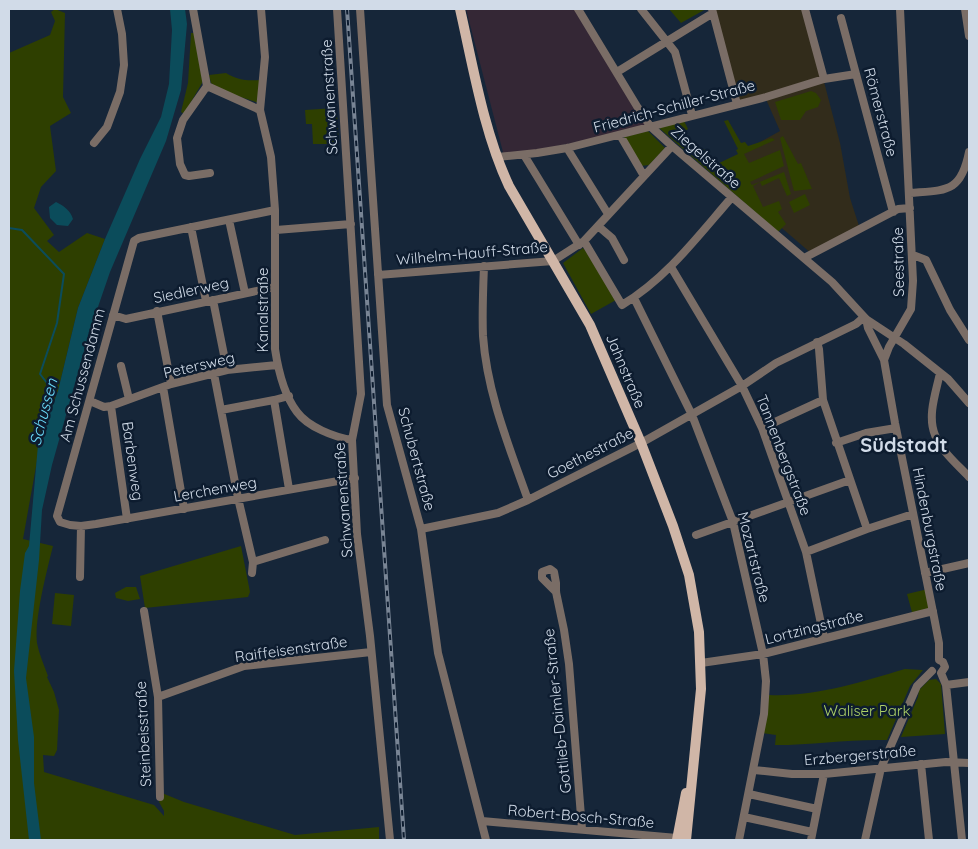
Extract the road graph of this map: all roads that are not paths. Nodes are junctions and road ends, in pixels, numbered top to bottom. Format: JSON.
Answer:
{"nodes":[{"id":1,"x":117,"y":9,"type":"edge"},
{"id":2,"x":193,"y":9,"type":"edge"},
{"id":3,"x":261,"y":9,"type":"edge"},
{"id":4,"x":337,"y":9,"type":"edge"},
{"id":5,"x":360,"y":9,"type":"edge"},
{"id":6,"x":460,"y":9,"type":"edge"},
{"id":7,"x":578,"y":9,"type":"edge"},
{"id":8,"x":641,"y":9,"type":"edge"},
{"id":9,"x":805,"y":9,"type":"edge"},
{"id":10,"x":900,"y":9,"type":"edge"},
{"id":11,"x":965,"y":9,"type":"edge"},
{"id":12,"x":713,"y":11,"type":"edge"},
{"id":13,"x":841,"y":18,"type":"dead end"},
{"id":14,"x":969,"y":36,"type":"edge"},
{"id":15,"x":667,"y":41,"type":"junction"},
{"id":16,"x":617,"y":72,"type":"junction"},
{"id":17,"x":856,"y":74,"type":"junction"},
{"id":18,"x":824,"y":80,"type":"junction"},
{"id":19,"x":207,"y":86,"type":"junction"},
{"id":20,"x":737,"y":104,"type":"junction"},
{"id":21,"x":260,"y":110,"type":"junction"},
{"id":22,"x":692,"y":115,"type":"junction"},
{"id":23,"x":650,"y":126,"type":"junction"},
{"id":24,"x":620,"y":135,"type":"junction"},
{"id":25,"x":94,"y":143,"type":"dead end"},
{"id":26,"x":672,"y":146,"type":"junction"},
{"id":27,"x":566,"y":148,"type":"junction"},
{"id":28,"x":969,"y":152,"type":"edge"},
{"id":29,"x":524,"y":155,"type":"junction"},
{"id":30,"x":496,"y":157,"type":"junction"},
{"id":31,"x":210,"y":172,"type":"dead end"},
{"id":32,"x":644,"y":176,"type":"junction"},
{"id":33,"x":910,"y":193,"type":"junction"},
{"id":34,"x":732,"y":197,"type":"junction"},
{"id":35,"x":910,"y":208,"type":"junction"},
{"id":36,"x":275,"y":210,"type":"junction"},
{"id":37,"x":893,"y":212,"type":"junction"},
{"id":38,"x":608,"y":214,"type":"junction"},
{"id":39,"x":228,"y":220,"type":"junction"},
{"id":40,"x":351,"y":224,"type":"junction"},
{"id":41,"x":598,"y":226,"type":"junction"},
{"id":42,"x":191,"y":227,"type":"junction"},
{"id":43,"x":276,"y":230,"type":"junction"},
{"id":44,"x":582,"y":243,"type":"junction"},
{"id":45,"x":913,"y":255,"type":"junction"},
{"id":46,"x":804,"y":258,"type":"junction"},
{"id":47,"x":624,"y":260,"type":"dead end"},
{"id":48,"x":553,"y":261,"type":"junction"},
{"id":49,"x":484,"y":266,"type":"junction"},
{"id":50,"x":671,"y":268,"type":"junction"},
{"id":51,"x":378,"y":274,"type":"junction"},
{"id":52,"x":275,"y":287,"type":"junction"},
{"id":53,"x":245,"y":293,"type":"junction"},
{"id":54,"x":634,"y":298,"type":"junction"},
{"id":55,"x":209,"y":300,"type":"junction"},
{"id":56,"x":157,"y":311,"type":"junction"},
{"id":57,"x":113,"y":315,"type":"junction"},
{"id":58,"x":865,"y":318,"type":"junction"},
{"id":59,"x":894,"y":337,"type":"junction"},
{"id":60,"x":969,"y":340,"type":"edge"},
{"id":61,"x":817,"y":342,"type":"junction"},
{"id":62,"x":884,"y":360,"type":"junction"},
{"id":63,"x":277,"y":365,"type":"junction"},
{"id":64,"x":121,"y":366,"type":"dead end"},
{"id":65,"x":227,"y":370,"type":"junction"},
{"id":66,"x":940,"y":373,"type":"junction"},
{"id":67,"x":214,"y":374,"type":"junction"},
{"id":68,"x":171,"y":384,"type":"junction"},
{"id":69,"x":742,"y":386,"type":"junction"},
{"id":70,"x":163,"y":387,"type":"junction"},
{"id":71,"x":289,"y":396,"type":"junction"},
{"id":72,"x":128,"y":399,"type":"junction"},
{"id":73,"x":274,"y":400,"type":"junction"},
{"id":74,"x":823,"y":400,"type":"junction"},
{"id":75,"x":90,"y":401,"type":"junction"},
{"id":76,"x":969,"y":403,"type":"edge"},
{"id":77,"x":111,"y":406,"type":"junction"},
{"id":78,"x":221,"y":410,"type":"junction"},
{"id":79,"x":692,"y":415,"type":"junction"},
{"id":80,"x":762,"y":428,"type":"junction"},
{"id":81,"x":896,"y":428,"type":"junction"},
{"id":82,"x":352,"y":440,"type":"junction"},
{"id":83,"x":836,"y":442,"type":"junction"},
{"id":84,"x":641,"y":443,"type":"junction"},
{"id":85,"x":969,"y":477,"type":"edge"},
{"id":86,"x":355,"y":478,"type":"junction"},
{"id":87,"x":850,"y":480,"type":"junction"},
{"id":88,"x":289,"y":489,"type":"junction"},
{"id":89,"x":238,"y":498,"type":"junction"},
{"id":90,"x":528,"y":500,"type":"junction"},
{"id":91,"x":788,"y":502,"type":"junction"},
{"id":92,"x":184,"y":508,"type":"junction"},
{"id":93,"x":913,"y":514,"type":"junction"},
{"id":94,"x":127,"y":519,"type":"junction"},
{"id":95,"x":60,"y":522,"type":"joint"},
{"id":96,"x":732,"y":522,"type":"junction"},
{"id":97,"x":81,"y":526,"type":"junction"},
{"id":98,"x":867,"y":529,"type":"junction"},
{"id":99,"x":421,"y":530,"type":"junction"},
{"id":100,"x":696,"y":535,"type":"dead end"},
{"id":101,"x":325,"y":540,"type":"dead end"},
{"id":102,"x":806,"y":552,"type":"junction"},
{"id":103,"x":253,"y":562,"type":"junction"},
{"id":104,"x":969,"y":563,"type":"edge"},
{"id":105,"x":252,"y":573,"type":"dead end"},
{"id":106,"x":925,"y":573,"type":"junction"},
{"id":107,"x":80,"y":577,"type":"dead end"},
{"id":108,"x":556,"y":592,"type":"dead end"},
{"id":109,"x":144,"y":611,"type":"dead end"},
{"id":110,"x":933,"y":611,"type":"junction"},
{"id":111,"x":824,"y":638,"type":"junction"},
{"id":112,"x":371,"y":652,"type":"junction"},
{"id":113,"x":763,"y":654,"type":"junction"},
{"id":114,"x":939,"y":660,"type":"junction"},
{"id":115,"x":701,"y":663,"type":"junction"},
{"id":116,"x":932,"y":672,"type":"junction"},
{"id":117,"x":941,"y":673,"type":"junction"},
{"id":118,"x":969,"y":682,"type":"edge"},
{"id":119,"x":946,"y":684,"type":"junction"},
{"id":120,"x":158,"y":697,"type":"junction"},
{"id":121,"x":969,"y":762,"type":"edge"},
{"id":122,"x":954,"y":763,"type":"junction"},
{"id":123,"x":921,"y":764,"type":"junction"},
{"id":124,"x":881,"y":768,"type":"junction"},
{"id":125,"x":754,"y":770,"type":"junction"},
{"id":126,"x":824,"y":774,"type":"junction"},
{"id":127,"x":749,"y":794,"type":"junction"},
{"id":128,"x":160,"y":797,"type":"dead end"},
{"id":129,"x":817,"y":809,"type":"junction"},
{"id":130,"x":744,"y":817,"type":"junction"},
{"id":131,"x":482,"y":820,"type":"junction"},
{"id":132,"x":582,"y":829,"type":"junction"},
{"id":133,"x":812,"y":832,"type":"junction"},
{"id":134,"x":682,"y":839,"type":"edge"},
{"id":135,"x":390,"y":840,"type":"edge"},
{"id":136,"x":486,"y":840,"type":"edge"},
{"id":137,"x":740,"y":840,"type":"edge"},
{"id":138,"x":810,"y":840,"type":"edge"},
{"id":139,"x":865,"y":840,"type":"edge"},
{"id":140,"x":929,"y":840,"type":"edge"},
{"id":141,"x":962,"y":840,"type":"edge"}],
"edges":[{"from":1,"to":25,"type":"street"},
{"from":2,"to":19,"type":"street"},
{"from":3,"to":21,"type":"street","name":"Kanalstraße"},
{"from":4,"to":40,"type":"street","name":"Schwanenstraße"},
{"from":5,"to":51,"type":"street","name":"Schubertstraße"},
{"from":6,"to":30,"type":"main road","name":"Jahnstraße"},
{"from":7,"to":16,"type":"street","name":"Ziegelstraße"},
{"from":8,"to":15,"type":"street"},
{"from":9,"to":18,"type":"street"},
{"from":10,"to":33,"type":"street","name":"Seestraße"},
{"from":11,"to":14,"type":"street"},
{"from":12,"to":15,"type":"street"},
{"from":12,"to":20,"type":"street"},
{"from":13,"to":17,"type":"street","name":"Römerstraße"},
{"from":15,"to":16,"type":"street"},
{"from":15,"to":22,"type":"street"},
{"from":16,"to":23,"type":"street","name":"Ziegelstraße"},
{"from":17,"to":18,"type":"street","name":"Friedrich-Schiller-Straße"},
{"from":17,"to":37,"type":"street","name":"Römerstraße"},
{"from":18,"to":20,"type":"street","name":"Friedrich-Schiller-Straße"},
{"from":19,"to":21,"type":"street"},
{"from":19,"to":31,"type":"street"},
{"from":20,"to":22,"type":"street","name":"Friedrich-Schiller-Straße"},
{"from":21,"to":36,"type":"street","name":"Kanalstraße"},
{"from":22,"to":23,"type":"street","name":"Friedrich-Schiller-Straße"},
{"from":23,"to":24,"type":"street","name":"Friedrich-Schiller-Straße"},
{"from":23,"to":26,"type":"street","name":"Ziegelstraße"},
{"from":24,"to":27,"type":"street","name":"Friedrich-Schiller-Straße"},
{"from":24,"to":32,"type":"street"},
{"from":26,"to":32,"type":"street","name":"Wilhelm-Hauff-Straße"},
{"from":26,"to":34,"type":"street","name":"Ziegelstraße"},
{"from":27,"to":29,"type":"street","name":"Friedrich-Schiller-Straße"},
{"from":27,"to":38,"type":"street"},
{"from":28,"to":33,"type":"street"},
{"from":29,"to":30,"type":"street","name":"Friedrich-Schiller-Straße"},
{"from":29,"to":44,"type":"street"},
{"from":30,"to":48,"type":"main road","name":"Jahnstraße"},
{"from":32,"to":38,"type":"street","name":"Wilhelm-Hauff-Straße"},
{"from":33,"to":35,"type":"street","name":"Seestraße"},
{"from":34,"to":46,"type":"street","name":"Ziegelstraße"},
{"from":34,"to":50,"type":"street"},
{"from":35,"to":37,"type":"street","name":"Seestraße"},
{"from":35,"to":45,"type":"street","name":"Seestraße"},
{"from":36,"to":39,"type":"street"},
{"from":36,"to":43,"type":"street","name":"Kanalstraße"},
{"from":37,"to":46,"type":"street","name":"Seestraße"},
{"from":38,"to":41,"type":"street","name":"Wilhelm-Hauff-Straße"},
{"from":39,"to":42,"type":"street"},
{"from":39,"to":53,"type":"street"},
{"from":40,"to":43,"type":"street"},
{"from":40,"to":82,"type":"street","name":"Schwanenstraße"},
{"from":41,"to":44,"type":"street","name":"Wilhelm-Hauff-Straße"},
{"from":41,"to":47,"type":"street"},
{"from":42,"to":55,"type":"street"},
{"from":42,"to":57,"type":"street","name":"Am Schussendamm"},
{"from":43,"to":52,"type":"street","name":"Kanalstraße"},
{"from":44,"to":48,"type":"street","name":"Wilhelm-Hauff-Straße"},
{"from":44,"to":54,"type":"street"},
{"from":45,"to":59,"type":"street","name":"Seestraße"},
{"from":45,"to":60,"type":"street"},
{"from":46,"to":58,"type":"street","name":"Ziegelstraße"},
{"from":48,"to":49,"type":"street","name":"Wilhelm-Hauff-Straße"},
{"from":48,"to":84,"type":"main road","name":"Jahnstraße"},
{"from":49,"to":51,"type":"street","name":"Wilhelm-Hauff-Straße"},
{"from":49,"to":90,"type":"street"},
{"from":50,"to":54,"type":"street"},
{"from":50,"to":69,"type":"street","name":"Tannenbergstraße"},
{"from":51,"to":99,"type":"street","name":"Schubertstraße"},
{"from":52,"to":53,"type":"street","name":"Siedlerweg"},
{"from":52,"to":63,"type":"street","name":"Kanalstraße"},
{"from":53,"to":55,"type":"street","name":"Siedlerweg"},
{"from":54,"to":79,"type":"street","name":"Mozartstraße"},
{"from":55,"to":56,"type":"street","name":"Siedlerweg"},
{"from":55,"to":65,"type":"street"},
{"from":56,"to":57,"type":"street","name":"Siedlerweg"},
{"from":56,"to":68,"type":"street"},
{"from":57,"to":75,"type":"street","name":"Am Schussendamm"},
{"from":58,"to":59,"type":"street"},
{"from":58,"to":61,"type":"street","name":"Goethestraße"},
{"from":58,"to":62,"type":"street"},
{"from":59,"to":62,"type":"street"},
{"from":59,"to":66,"type":"street"},
{"from":61,"to":69,"type":"street","name":"Goethestraße"},
{"from":61,"to":74,"type":"street"},
{"from":62,"to":81,"type":"street","name":"Hindenburgstraße"},
{"from":63,"to":65,"type":"street","name":"Petersweg"},
{"from":63,"to":71,"type":"street","name":"Kanalstraße"},
{"from":64,"to":72,"type":"street"},
{"from":65,"to":67,"type":"street","name":"Petersweg"},
{"from":66,"to":76,"type":"street"},
{"from":66,"to":85,"type":"street"},
{"from":67,"to":68,"type":"street","name":"Petersweg"},
{"from":67,"to":78,"type":"street"},
{"from":68,"to":70,"type":"street","name":"Petersweg"},
{"from":69,"to":79,"type":"street","name":"Goethestraße"},
{"from":69,"to":80,"type":"street","name":"Tannenbergstraße"},
{"from":70,"to":72,"type":"street","name":"Petersweg"},
{"from":70,"to":92,"type":"street"},
{"from":71,"to":73,"type":"street"},
{"from":71,"to":82,"type":"street","name":"Kanalstraße"},
{"from":72,"to":77,"type":"street","name":"Petersweg"},
{"from":73,"to":78,"type":"street"},
{"from":73,"to":88,"type":"street"},
{"from":74,"to":80,"type":"street"},
{"from":74,"to":83,"type":"street"},
{"from":75,"to":77,"type":"street"},
{"from":75,"to":95,"type":"street","name":"Am Schussendamm"},
{"from":77,"to":94,"type":"street","name":"Barbenweg"},
{"from":78,"to":89,"type":"street"},
{"from":79,"to":84,"type":"street","name":"Goethestraße"},
{"from":79,"to":96,"type":"street","name":"Mozartstraße"},
{"from":80,"to":91,"type":"street","name":"Tannenbergstraße"},
{"from":81,"to":83,"type":"street"},
{"from":81,"to":93,"type":"street","name":"Hindenburgstraße"},
{"from":82,"to":86,"type":"street","name":"Schwanenstraße"},
{"from":83,"to":87,"type":"street"},
{"from":84,"to":90,"type":"street","name":"Goethestraße"},
{"from":84,"to":115,"type":"main road","name":"Jahnstraße"},
{"from":86,"to":88,"type":"street","name":"Lerchenweg"},
{"from":86,"to":112,"type":"street","name":"Schwanenstraße"},
{"from":87,"to":91,"type":"street"},
{"from":87,"to":98,"type":"street"},
{"from":88,"to":89,"type":"street","name":"Lerchenweg"},
{"from":89,"to":92,"type":"street","name":"Lerchenweg"},
{"from":89,"to":103,"type":"street"},
{"from":90,"to":99,"type":"street","name":"Goethestraße"},
{"from":91,"to":96,"type":"street"},
{"from":91,"to":102,"type":"street","name":"Tannenbergstraße"},
{"from":92,"to":94,"type":"street","name":"Lerchenweg"},
{"from":93,"to":98,"type":"street"},
{"from":93,"to":106,"type":"street","name":"Hindenburgstraße"},
{"from":94,"to":97,"type":"street","name":"Lerchenweg"},
{"from":95,"to":97,"type":"street","name":"Lerchenweg"},
{"from":96,"to":100,"type":"street"},
{"from":96,"to":113,"type":"street","name":"Mozartstraße"},
{"from":97,"to":107,"type":"street"},
{"from":98,"to":102,"type":"street"},
{"from":99,"to":131,"type":"street","name":"Schubertstraße"},
{"from":101,"to":103,"type":"street"},
{"from":102,"to":111,"type":"street","name":"Tannenbergstraße"},
{"from":103,"to":105,"type":"street"},
{"from":104,"to":106,"type":"street"},
{"from":106,"to":110,"type":"street","name":"Hindenburgstraße"},
{"from":108,"to":132,"type":"street","name":"Gottlieb-Daimler-Straße"},
{"from":109,"to":120,"type":"street","name":"Steinbeisstraße"},
{"from":110,"to":111,"type":"street","name":"Lortzingstraße"},
{"from":110,"to":114,"type":"street","name":"Hindenburgstraße"},
{"from":111,"to":113,"type":"street","name":"Lortzingstraße"},
{"from":112,"to":120,"type":"street","name":"Raiffeisenstraße"},
{"from":112,"to":135,"type":"street","name":"Schwanenstraße"},
{"from":113,"to":115,"type":"street","name":"Lortzingstraße"},
{"from":113,"to":125,"type":"street","name":"Mozartstraße"},
{"from":114,"to":116,"type":"street"},
{"from":114,"to":117,"type":"street","name":"Hindenburgstraße"},
{"from":115,"to":134,"type":"main road","name":"Jahnstraße"},
{"from":116,"to":117,"type":"street"},
{"from":116,"to":124,"type":"street"},
{"from":117,"to":119,"type":"street","name":"Hindenburgstraße"},
{"from":118,"to":119,"type":"street"},
{"from":119,"to":122,"type":"street","name":"Hindenburgstraße"},
{"from":120,"to":128,"type":"street","name":"Steinbeisstraße"},
{"from":121,"to":122,"type":"street","name":"Erzbergerstraße"},
{"from":122,"to":123,"type":"street","name":"Erzbergerstraße"},
{"from":122,"to":141,"type":"street","name":"Hindenburgstraße"},
{"from":123,"to":124,"type":"street","name":"Erzbergerstraße"},
{"from":123,"to":140,"type":"street"},
{"from":124,"to":126,"type":"street","name":"Erzbergerstraße"},
{"from":124,"to":139,"type":"street"},
{"from":125,"to":126,"type":"street","name":"Erzbergerstraße"},
{"from":125,"to":127,"type":"street","name":"Mozartstraße"},
{"from":126,"to":129,"type":"street"},
{"from":127,"to":129,"type":"street"},
{"from":127,"to":130,"type":"street","name":"Mozartstraße"},
{"from":129,"to":133,"type":"street"},
{"from":130,"to":133,"type":"street"},
{"from":130,"to":137,"type":"street","name":"Mozartstraße"},
{"from":131,"to":132,"type":"street","name":"Robert-Bosch-Straße"},
{"from":131,"to":136,"type":"street","name":"Schubertstraße"},
{"from":132,"to":134,"type":"street","name":"Robert-Bosch-Straße"},
{"from":133,"to":138,"type":"street"}]}
